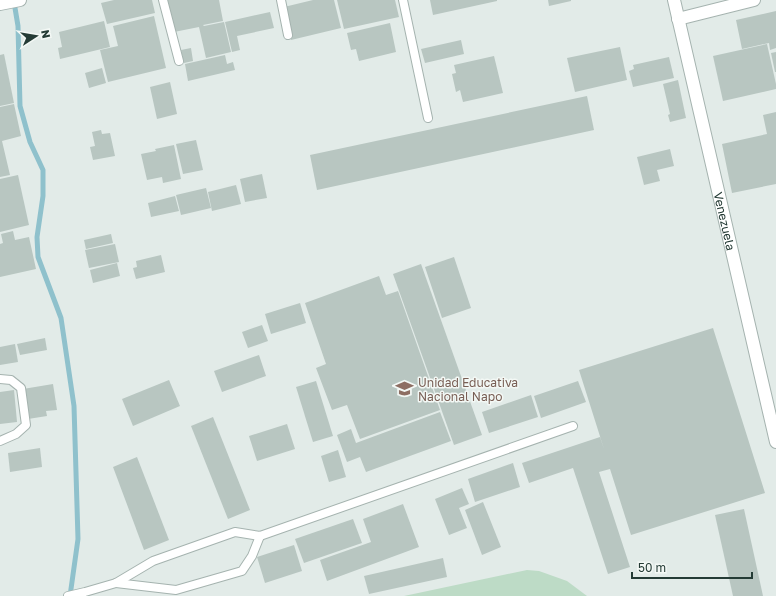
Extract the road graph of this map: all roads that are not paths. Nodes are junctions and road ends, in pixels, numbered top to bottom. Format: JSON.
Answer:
{"nodes":[{"id":1,"x":20,"y":0,"type":"edge"},
{"id":2,"x":163,"y":0,"type":"edge"},
{"id":3,"x":281,"y":0,"type":"edge"},
{"id":4,"x":403,"y":0,"type":"edge"},
{"id":5,"x":674,"y":0,"type":"edge"},
{"id":6,"x":754,"y":0,"type":"edge"},
{"id":7,"x":0,"y":4,"type":"edge"},
{"id":8,"x":678,"y":18,"type":"junction"},
{"id":9,"x":288,"y":35,"type":"dead end"},
{"id":10,"x":179,"y":61,"type":"dead end"},
{"id":11,"x":428,"y":118,"type":"dead end"},
{"id":12,"x":0,"y":379,"type":"edge"},
{"id":13,"x":572,"y":426,"type":"dead end"},
{"id":14,"x":0,"y":441,"type":"edge"},
{"id":15,"x":776,"y":442,"type":"edge"},
{"id":16,"x":260,"y":536,"type":"junction"},
{"id":17,"x":116,"y":583,"type":"junction"},
{"id":18,"x":68,"y":596,"type":"edge"}],
"edges":[{"from":1,"to":7,"type":"street"},
{"from":2,"to":10,"type":"lane"},
{"from":3,"to":9,"type":"lane"},
{"from":4,"to":11,"type":"lane"},
{"from":5,"to":8,"type":"street","name":"Venezuela"},
{"from":6,"to":8,"type":"street"},
{"from":8,"to":15,"type":"street","name":"Venezuela"},
{"from":12,"to":14,"type":"lane"},
{"from":13,"to":16,"type":"lane"},
{"from":16,"to":17,"type":"lane"},
{"from":16,"to":17,"type":"lane"},
{"from":17,"to":18,"type":"lane"}]}
